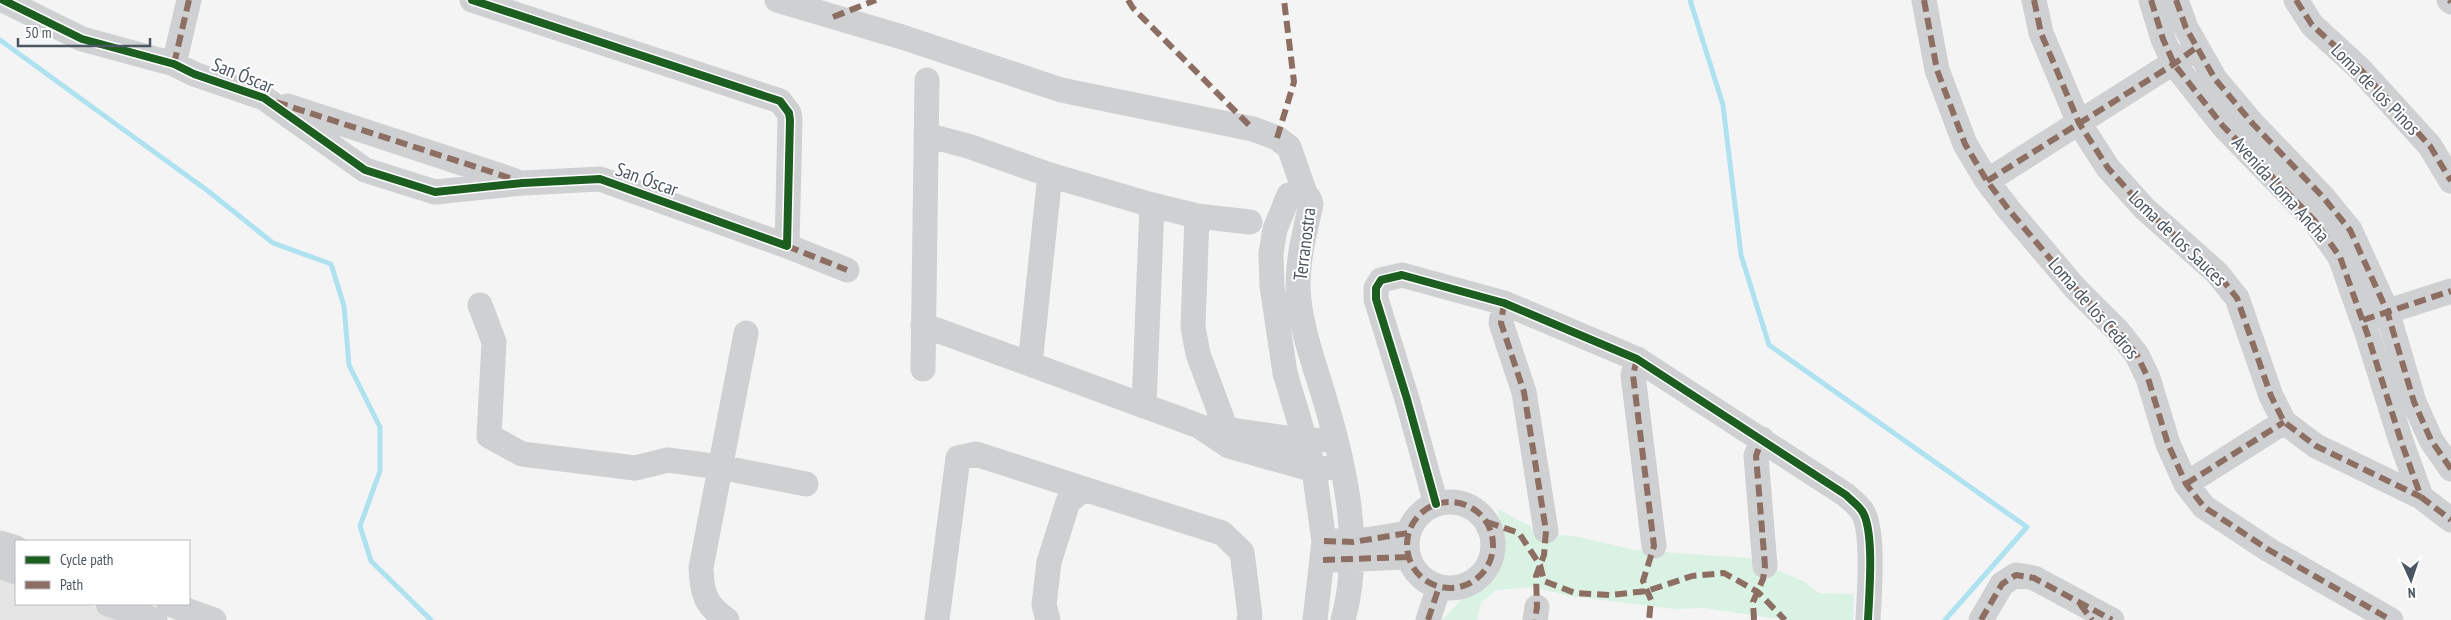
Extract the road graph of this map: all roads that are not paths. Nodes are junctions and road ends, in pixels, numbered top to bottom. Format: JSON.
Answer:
{"nodes":[{"id":1,"x":3,"y":0,"type":"edge"},
{"id":2,"x":189,"y":0,"type":"edge"},
{"id":3,"x":472,"y":0,"type":"edge"},
{"id":4,"x":777,"y":0,"type":"edge"},
{"id":5,"x":1924,"y":0,"type":"edge"},
{"id":6,"x":2034,"y":0,"type":"edge"},
{"id":7,"x":2152,"y":0,"type":"edge"},
{"id":8,"x":2176,"y":0,"type":"edge"},
{"id":9,"x":2296,"y":0,"type":"edge"},
{"id":10,"x":2197,"y":47,"type":"junction"},
{"id":11,"x":174,"y":64,"type":"junction"},
{"id":12,"x":2174,"y":64,"type":"junction"},
{"id":13,"x":927,"y":80,"type":"dead end"},
{"id":14,"x":264,"y":98,"type":"junction"},
{"id":15,"x":2079,"y":123,"type":"junction"},
{"id":16,"x":926,"y":135,"type":"junction"},
{"id":17,"x":1050,"y":174,"type":"junction"},
{"id":18,"x":1987,"y":181,"type":"junction"},
{"id":19,"x":2451,"y":181,"type":"edge"},
{"id":20,"x":523,"y":183,"type":"junction"},
{"id":21,"x":1305,"y":193,"type":"junction"},
{"id":22,"x":1152,"y":204,"type":"junction"},
{"id":23,"x":1197,"y":216,"type":"junction"},
{"id":24,"x":1250,"y":222,"type":"dead end"},
{"id":25,"x":788,"y":246,"type":"junction"},
{"id":26,"x":847,"y":270,"type":"dead end"},
{"id":27,"x":2451,"y":291,"type":"edge"},
{"id":28,"x":1504,"y":303,"type":"junction"},
{"id":29,"x":480,"y":305,"type":"dead end"},
{"id":30,"x":2386,"y":311,"type":"junction"},
{"id":31,"x":2363,"y":320,"type":"junction"},
{"id":32,"x":924,"y":325,"type":"junction"},
{"id":33,"x":746,"y":334,"type":"dead end"},
{"id":34,"x":1636,"y":359,"type":"junction"},
{"id":35,"x":1030,"y":364,"type":"junction"},
{"id":36,"x":923,"y":369,"type":"dead end"},
{"id":37,"x":1144,"y":406,"type":"junction"},
{"id":38,"x":2284,"y":422,"type":"junction"},
{"id":39,"x":1228,"y":437,"type":"junction"},
{"id":40,"x":1337,"y":439,"type":"junction"},
{"id":41,"x":1762,"y":439,"type":"junction"},
{"id":42,"x":1307,"y":441,"type":"junction"},
{"id":43,"x":720,"y":467,"type":"junction"},
{"id":44,"x":1342,"y":467,"type":"junction"},
{"id":45,"x":2451,"y":469,"type":"edge"},
{"id":46,"x":1314,"y":470,"type":"junction"},
{"id":47,"x":806,"y":484,"type":"dead end"},
{"id":48,"x":2186,"y":484,"type":"junction"},
{"id":49,"x":1084,"y":489,"type":"junction"},
{"id":50,"x":2421,"y":497,"type":"junction"},
{"id":51,"x":1436,"y":504,"type":"junction"},
{"id":52,"x":2451,"y":520,"type":"edge"},
{"id":53,"x":1546,"y":531,"type":"dead end"},
{"id":54,"x":1408,"y":533,"type":"junction"},
{"id":55,"x":0,"y":542,"type":"edge"},
{"id":56,"x":1654,"y":546,"type":"dead end"},
{"id":57,"x":15,"y":548,"type":"edge"},
{"id":58,"x":1323,"y":550,"type":"junction"},
{"id":59,"x":1353,"y":551,"type":"junction"},
{"id":60,"x":1408,"y":557,"type":"junction"},
{"id":61,"x":0,"y":566,"type":"edge"},
{"id":62,"x":1765,"y":566,"type":"dead end"},
{"id":63,"x":15,"y":572,"type":"edge"},
{"id":64,"x":1439,"y":587,"type":"junction"},
{"id":65,"x":111,"y":605,"type":"edge"},
{"id":66,"x":172,"y":605,"type":"edge"},
{"id":67,"x":700,"y":609,"type":"edge"},
{"id":68,"x":2085,"y":611,"type":"edge"},
{"id":69,"x":138,"y":620,"type":"edge"},
{"id":70,"x":154,"y":620,"type":"edge"},
{"id":71,"x":214,"y":620,"type":"edge"},
{"id":72,"x":727,"y":620,"type":"edge"},
{"id":73,"x":937,"y":620,"type":"edge"},
{"id":74,"x":1048,"y":620,"type":"edge"},
{"id":75,"x":1249,"y":620,"type":"edge"},
{"id":76,"x":1315,"y":620,"type":"edge"},
{"id":77,"x":1344,"y":620,"type":"edge"},
{"id":78,"x":1428,"y":620,"type":"edge"},
{"id":79,"x":1868,"y":620,"type":"edge"},
{"id":80,"x":1981,"y":620,"type":"edge"},
{"id":81,"x":2112,"y":620,"type":"edge"},
{"id":82,"x":2391,"y":620,"type":"edge"}],
"edges":[{"from":1,"to":11,"type":"street","name":"San Óscar"},
{"from":2,"to":11,"type":"street"},
{"from":3,"to":25,"type":"street"},
{"from":4,"to":21,"type":"street"},
{"from":5,"to":18,"type":"street","name":"Loma de los Cedros"},
{"from":6,"to":15,"type":"street","name":"Loma de los Sauces"},
{"from":7,"to":12,"type":"street","name":"Avenida Loma Ancha"},
{"from":8,"to":10,"type":"street","name":"Avenida Loma Ancha"},
{"from":9,"to":19,"type":"street","name":"Loma de los Pinos"},
{"from":10,"to":12,"type":"street"},
{"from":10,"to":30,"type":"street","name":"Avenida Loma Ancha"},
{"from":11,"to":14,"type":"street","name":"San Óscar"},
{"from":12,"to":15,"type":"street"},
{"from":12,"to":31,"type":"street","name":"Avenida Loma Ancha"},
{"from":13,"to":16,"type":"street"},
{"from":14,"to":20,"type":"street","name":"San Óscar"},
{"from":14,"to":20,"type":"street","name":"San Óscar"},
{"from":15,"to":18,"type":"street"},
{"from":15,"to":38,"type":"street","name":"Loma de los Sauces"},
{"from":16,"to":17,"type":"street"},
{"from":16,"to":32,"type":"street"},
{"from":17,"to":22,"type":"street"},
{"from":17,"to":35,"type":"street"},
{"from":18,"to":48,"type":"street","name":"Loma de los Cedros"},
{"from":20,"to":25,"type":"street","name":"San Óscar"},
{"from":21,"to":40,"type":"street","name":"Terranostra"},
{"from":21,"to":42,"type":"street","name":"Terranostra"},
{"from":22,"to":23,"type":"street"},
{"from":22,"to":37,"type":"street"},
{"from":23,"to":24,"type":"street"},
{"from":23,"to":39,"type":"street"},
{"from":25,"to":26,"type":"street","name":"San Óscar"},
{"from":27,"to":30,"type":"street"},
{"from":28,"to":34,"type":"street"},
{"from":28,"to":51,"type":"street"},
{"from":28,"to":53,"type":"street"},
{"from":29,"to":43,"type":"street"},
{"from":30,"to":31,"type":"street"},
{"from":30,"to":45,"type":"street","name":"Avenida Loma Ancha"},
{"from":31,"to":50,"type":"street","name":"Avenida Loma Ancha"},
{"from":32,"to":35,"type":"street"},
{"from":32,"to":36,"type":"street"},
{"from":33,"to":43,"type":"street"},
{"from":34,"to":41,"type":"street"},
{"from":34,"to":56,"type":"street"},
{"from":35,"to":37,"type":"street"},
{"from":37,"to":39,"type":"street"},
{"from":38,"to":48,"type":"street"},
{"from":38,"to":50,"type":"street","name":"Loma de los Sauces"},
{"from":39,"to":42,"type":"street"},
{"from":39,"to":46,"type":"street"},
{"from":40,"to":42,"type":"street"},
{"from":40,"to":44,"type":"street","name":"Terranostra"},
{"from":41,"to":62,"type":"street"},
{"from":41,"to":79,"type":"street"},
{"from":42,"to":46,"type":"street","name":"Terranostra"},
{"from":43,"to":47,"type":"street"},
{"from":43,"to":67,"type":"street"},
{"from":44,"to":46,"type":"street"},
{"from":44,"to":59,"type":"street","name":"Terranostra"},
{"from":46,"to":58,"type":"street","name":"Terranostra"},
{"from":48,"to":82,"type":"street","name":"Loma de los Cedros"},
{"from":49,"to":73,"type":"street"},
{"from":49,"to":74,"type":"street"},
{"from":49,"to":75,"type":"street"},
{"from":50,"to":52,"type":"street"},
{"from":51,"to":54,"type":"street"},
{"from":51,"to":64,"type":"street"},
{"from":54,"to":59,"type":"street"},
{"from":54,"to":60,"type":"street"},
{"from":55,"to":57,"type":"street"},
{"from":58,"to":59,"type":"street"},
{"from":58,"to":76,"type":"street","name":"Terranostra"},
{"from":59,"to":60,"type":"street"},
{"from":59,"to":77,"type":"street","name":"Terranostra"},
{"from":60,"to":64,"type":"street"},
{"from":61,"to":63,"type":"street"},
{"from":64,"to":78,"type":"street"},
{"from":65,"to":69,"type":"street"},
{"from":65,"to":70,"type":"street"},
{"from":66,"to":71,"type":"street"},
{"from":67,"to":72,"type":"street"},
{"from":68,"to":80,"type":"street"},
{"from":68,"to":81,"type":"street"}]}
